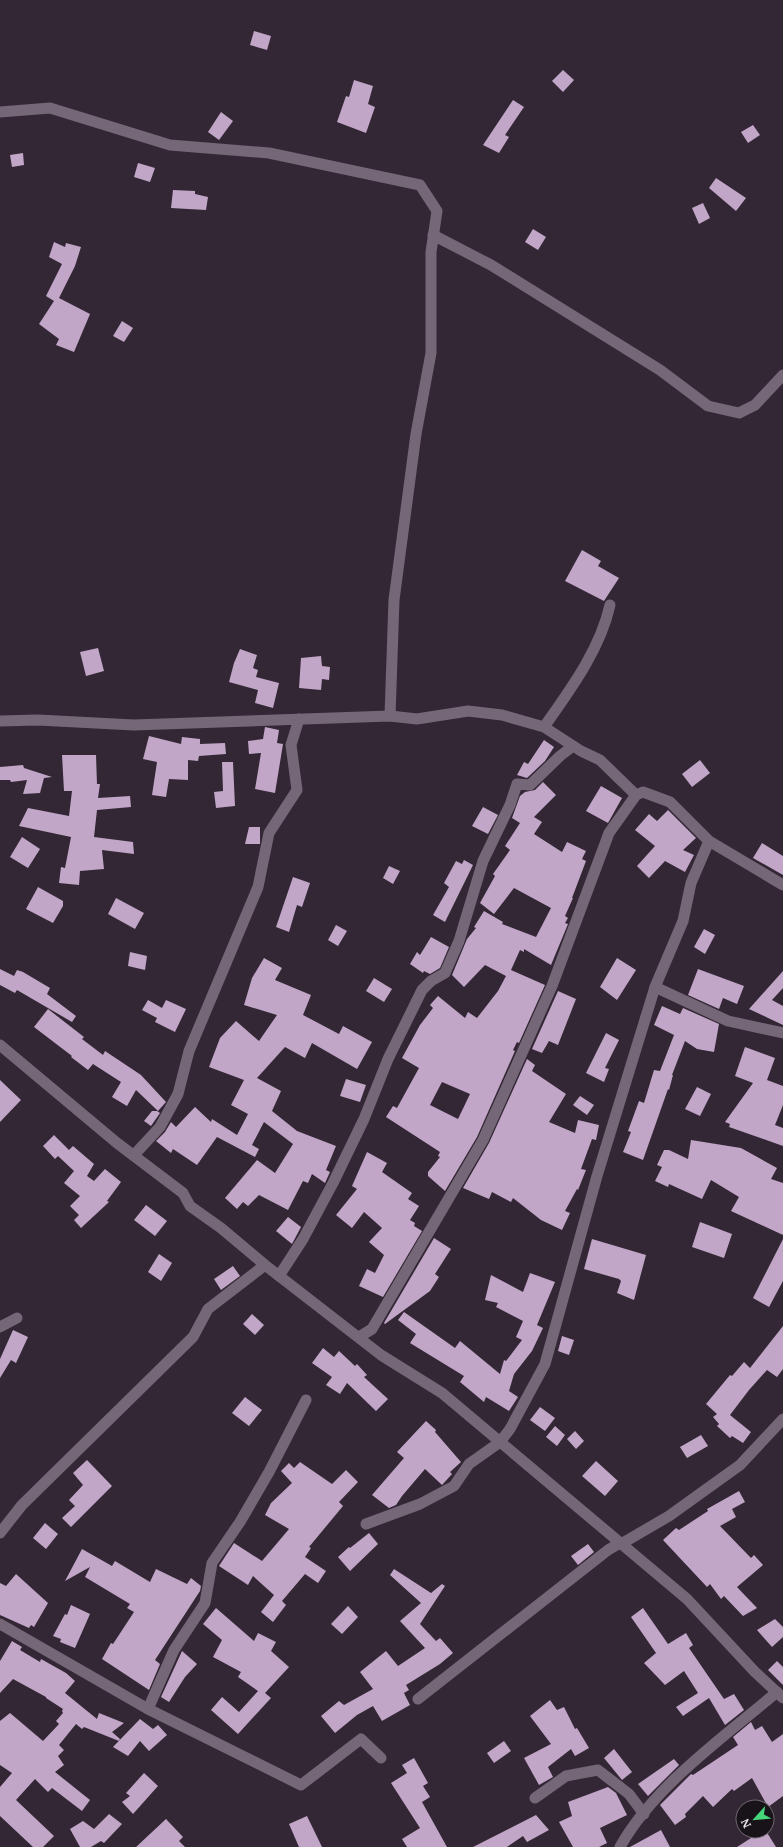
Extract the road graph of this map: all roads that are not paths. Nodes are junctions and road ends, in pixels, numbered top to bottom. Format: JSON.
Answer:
{"nodes":[{"id":1,"x":0,"y":112,"type":"edge"},
{"id":2,"x":433,"y":235,"type":"junction"},
{"id":3,"x":783,"y":375,"type":"edge"},
{"id":4,"x":610,"y":605,"type":"dead end"},
{"id":5,"x":390,"y":716,"type":"junction"},
{"id":6,"x":299,"y":720,"type":"junction"},
{"id":7,"x":0,"y":721,"type":"edge"},
{"id":8,"x":544,"y":727,"type":"junction"},
{"id":9,"x":573,"y":746,"type":"junction"},
{"id":10,"x":636,"y":795,"type":"junction"},
{"id":11,"x":709,"y":841,"type":"junction"},
{"id":12,"x":783,"y":885,"type":"edge"},
{"id":13,"x":655,"y":988,"type":"junction"},
{"id":14,"x":783,"y":1033,"type":"edge"},
{"id":15,"x":0,"y":1045,"type":"edge"},
{"id":16,"x":134,"y":1155,"type":"junction"},
{"id":17,"x":265,"y":1265,"type":"junction"},
{"id":18,"x":279,"y":1276,"type":"junction"},
{"id":19,"x":17,"y":1318,"type":"dead end"},
{"id":20,"x":0,"y":1327,"type":"edge"},
{"id":21,"x":359,"y":1337,"type":"junction"},
{"id":22,"x":306,"y":1400,"type":"dead end"},
{"id":23,"x":783,"y":1419,"type":"edge"},
{"id":24,"x":500,"y":1442,"type":"junction"},
{"id":25,"x":366,"y":1524,"type":"dead end"},
{"id":26,"x":0,"y":1533,"type":"edge"},
{"id":27,"x":621,"y":1543,"type":"junction"},
{"id":28,"x":0,"y":1624,"type":"edge"},
{"id":29,"x":780,"y":1695,"type":"edge"},
{"id":30,"x":418,"y":1700,"type":"dead end"},
{"id":31,"x":148,"y":1709,"type":"junction"},
{"id":32,"x":381,"y":1758,"type":"dead end"},
{"id":33,"x":535,"y":1798,"type":"dead end"},
{"id":34,"x":644,"y":1814,"type":"junction"},
{"id":35,"x":620,"y":1847,"type":"edge"}],
"edges":[{"from":1,"to":2,"type":"street"},
{"from":2,"to":3,"type":"street"},
{"from":2,"to":5,"type":"street"},
{"from":4,"to":8,"type":"street"},
{"from":5,"to":6,"type":"street"},
{"from":5,"to":8,"type":"street"},
{"from":6,"to":7,"type":"street"},
{"from":6,"to":16,"type":"street"},
{"from":8,"to":9,"type":"street"},
{"from":9,"to":10,"type":"street"},
{"from":9,"to":18,"type":"street"},
{"from":10,"to":11,"type":"street"},
{"from":10,"to":21,"type":"street"},
{"from":11,"to":12,"type":"street"},
{"from":11,"to":13,"type":"street"},
{"from":13,"to":14,"type":"street"},
{"from":13,"to":24,"type":"street"},
{"from":15,"to":16,"type":"street"},
{"from":16,"to":17,"type":"street"},
{"from":17,"to":18,"type":"street"},
{"from":17,"to":26,"type":"street"},
{"from":18,"to":21,"type":"street"},
{"from":19,"to":20,"type":"street"},
{"from":21,"to":24,"type":"street"},
{"from":22,"to":31,"type":"street"},
{"from":23,"to":27,"type":"street"},
{"from":24,"to":25,"type":"street"},
{"from":24,"to":27,"type":"street"},
{"from":27,"to":29,"type":"street"},
{"from":27,"to":30,"type":"street"},
{"from":28,"to":31,"type":"street"},
{"from":29,"to":34,"type":"street"},
{"from":31,"to":32,"type":"street"},
{"from":33,"to":34,"type":"street"},
{"from":34,"to":35,"type":"street"}]}
